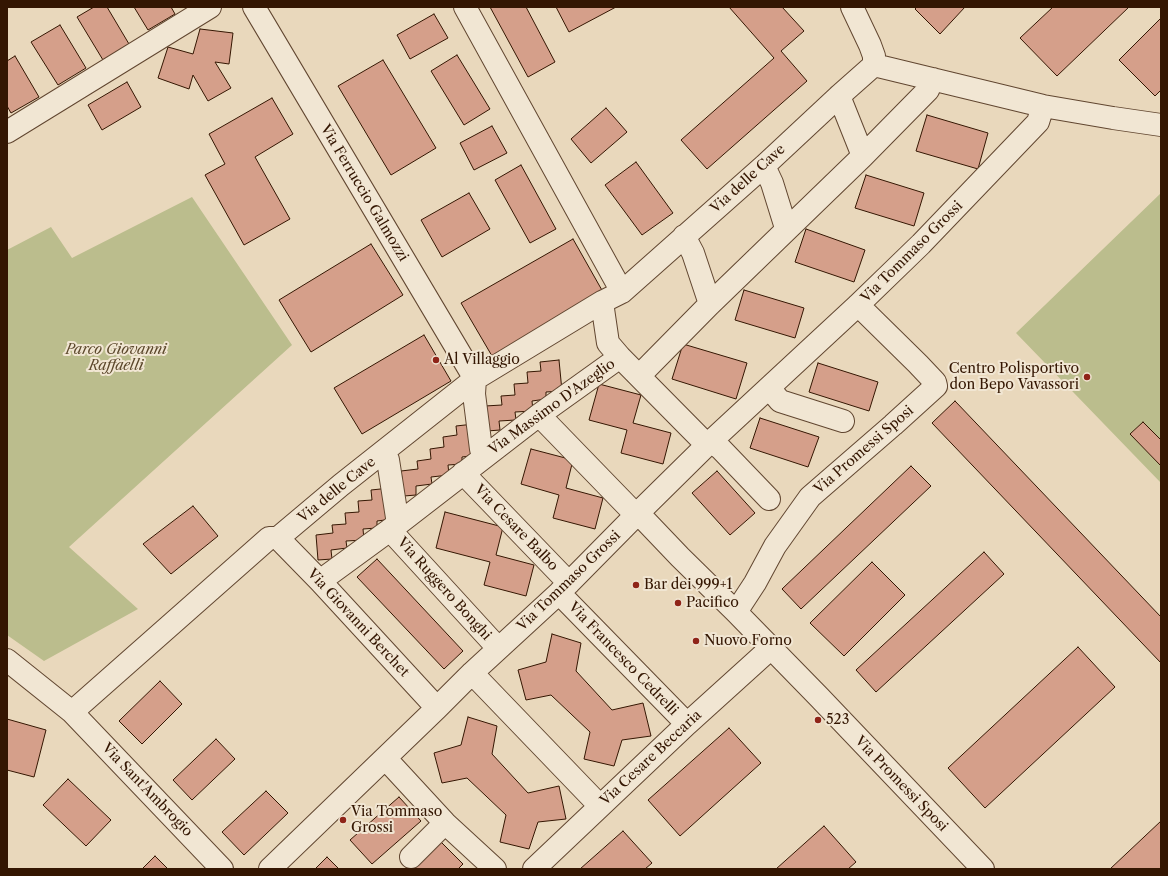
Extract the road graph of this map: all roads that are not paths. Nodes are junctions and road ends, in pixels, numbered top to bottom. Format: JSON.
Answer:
{"nodes":[{"id":1,"x":210,"y":7,"type":"edge"},
{"id":2,"x":254,"y":7,"type":"edge"},
{"id":3,"x":465,"y":7,"type":"edge"},
{"id":4,"x":852,"y":7,"type":"edge"},
{"id":5,"x":874,"y":65,"type":"junction"},
{"id":6,"x":933,"y":79,"type":"junction"},
{"id":7,"x":839,"y":96,"type":"junction"},
{"id":8,"x":1043,"y":106,"type":"junction"},
{"id":9,"x":1161,"y":125,"type":"edge"},
{"id":10,"x":7,"y":132,"type":"edge"},
{"id":11,"x":863,"y":156,"type":"junction"},
{"id":12,"x":764,"y":166,"type":"junction"},
{"id":13,"x":786,"y":228,"type":"junction"},
{"id":14,"x":684,"y":236,"type":"junction"},
{"id":15,"x":622,"y":292,"type":"junction"},
{"id":16,"x":602,"y":302,"type":"junction"},
{"id":17,"x":710,"y":304,"type":"junction"},
{"id":18,"x":858,"y":305,"type":"junction"},
{"id":19,"x":620,"y":358,"type":"junction"},
{"id":20,"x":639,"y":376,"type":"junction"},
{"id":21,"x":475,"y":379,"type":"junction"},
{"id":22,"x":769,"y":388,"type":"junction"},
{"id":23,"x":540,"y":415,"type":"junction"},
{"id":24,"x":843,"y":421,"type":"dead end"},
{"id":25,"x":709,"y":443,"type":"junction"},
{"id":26,"x":485,"y":456,"type":"junction"},
{"id":27,"x":388,"y":460,"type":"dead end"},
{"id":28,"x":464,"y":473,"type":"junction"},
{"id":29,"x":769,"y":499,"type":"dead end"},
{"id":30,"x":637,"y":514,"type":"junction"},
{"id":31,"x":394,"y":527,"type":"junction"},
{"id":32,"x":278,"y":538,"type":"junction"},
{"id":33,"x":320,"y":581,"type":"junction"},
{"id":34,"x":564,"y":588,"type":"junction"},
{"id":35,"x":736,"y":612,"type":"junction"},
{"id":36,"x":498,"y":648,"type":"junction"},
{"id":37,"x":771,"y":648,"type":"junction"},
{"id":38,"x":9,"y":665,"type":"edge"},
{"id":39,"x":472,"y":673,"type":"junction"},
{"id":40,"x":437,"y":708,"type":"junction"},
{"id":41,"x":72,"y":712,"type":"junction"},
{"id":42,"x":687,"y":724,"type":"junction"},
{"id":43,"x":385,"y":758,"type":"junction"},
{"id":44,"x":600,"y":806,"type":"junction"},
{"id":45,"x":446,"y":824,"type":"junction"},
{"id":46,"x":411,"y":857,"type":"dead end"},
{"id":47,"x":492,"y":868,"type":"edge"},
{"id":48,"x":222,"y":869,"type":"edge"},
{"id":49,"x":270,"y":869,"type":"edge"},
{"id":50,"x":534,"y":869,"type":"edge"},
{"id":51,"x":983,"y":869,"type":"edge"}],
"edges":[{"from":1,"to":10,"type":"street"},
{"from":2,"to":21,"type":"street","name":"Via Ferruccio Galmozzi"},
{"from":3,"to":15,"type":"street"},
{"from":4,"to":5,"type":"street"},
{"from":5,"to":6,"type":"street"},
{"from":5,"to":7,"type":"street","name":"Via delle Cave"},
{"from":6,"to":8,"type":"street"},
{"from":6,"to":11,"type":"street"},
{"from":7,"to":11,"type":"street"},
{"from":7,"to":12,"type":"street","name":"Via delle Cave"},
{"from":8,"to":9,"type":"street"},
{"from":8,"to":18,"type":"street","name":"Via Tommaso Grossi"},
{"from":11,"to":13,"type":"street"},
{"from":12,"to":13,"type":"street"},
{"from":12,"to":14,"type":"street","name":"Via delle Cave"},
{"from":13,"to":17,"type":"street"},
{"from":14,"to":15,"type":"street","name":"Via delle Cave"},
{"from":14,"to":17,"type":"street"},
{"from":15,"to":16,"type":"street","name":"Via delle Cave"},
{"from":16,"to":19,"type":"street"},
{"from":16,"to":21,"type":"street","name":"Via delle Cave"},
{"from":17,"to":20,"type":"street"},
{"from":18,"to":22,"type":"street","name":"Via Tommaso Grossi"},
{"from":18,"to":35,"type":"street","name":"Via Promessi Sposi"},
{"from":19,"to":20,"type":"street"},
{"from":19,"to":23,"type":"street","name":"Via Massimo D'Azeglio"},
{"from":20,"to":25,"type":"street"},
{"from":21,"to":26,"type":"street","name":"Via Massimo D'Azeglio"},
{"from":21,"to":32,"type":"street","name":"Via delle Cave"},
{"from":22,"to":24,"type":"street"},
{"from":22,"to":25,"type":"street","name":"Via Tommaso Grossi"},
{"from":23,"to":26,"type":"street","name":"Via Massimo D'Azeglio"},
{"from":23,"to":30,"type":"street","name":"Via Promessi Sposi"},
{"from":25,"to":29,"type":"street"},
{"from":25,"to":30,"type":"street","name":"Via Tommaso Grossi"},
{"from":26,"to":28,"type":"street","name":"Via Massimo D'Azeglio"},
{"from":27,"to":31,"type":"street"},
{"from":28,"to":31,"type":"street","name":"Via Massimo D'Azeglio"},
{"from":28,"to":34,"type":"street","name":"Via Cesare Balbo"},
{"from":30,"to":34,"type":"street","name":"Via Tommaso Grossi"},
{"from":30,"to":35,"type":"street","name":"Via Promessi Sposi"},
{"from":31,"to":33,"type":"street","name":"Via Massimo D'Azeglio"},
{"from":31,"to":36,"type":"street","name":"Via Ruggero Bonghi"},
{"from":32,"to":33,"type":"street","name":"Via Giovanni Berchet"},
{"from":32,"to":41,"type":"street","name":"Via delle Cave"},
{"from":33,"to":40,"type":"street","name":"Via Giovanni Berchet"},
{"from":34,"to":36,"type":"street","name":"Via Tommaso Grossi"},
{"from":34,"to":42,"type":"street","name":"Via Francesco Cedrelli"},
{"from":35,"to":37,"type":"street","name":"Via Promessi Sposi"},
{"from":36,"to":39,"type":"street","name":"Via Tommaso Grossi"},
{"from":37,"to":42,"type":"street","name":"Via Cesare Beccaria"},
{"from":37,"to":51,"type":"street","name":"Via Promessi Sposi"},
{"from":38,"to":41,"type":"street","name":"Via Sant'Ambrogio"},
{"from":39,"to":40,"type":"street","name":"Via Tommaso Grossi"},
{"from":39,"to":44,"type":"street"},
{"from":40,"to":43,"type":"street","name":"Via Tommaso Grossi"},
{"from":41,"to":48,"type":"street","name":"Via Sant'Ambrogio"},
{"from":42,"to":44,"type":"street","name":"Via Cesare Beccaria"},
{"from":43,"to":45,"type":"street"},
{"from":43,"to":49,"type":"street","name":"Via Tommaso Grossi"},
{"from":44,"to":50,"type":"street","name":"Via Cesare Beccaria"},
{"from":45,"to":46,"type":"street"},
{"from":45,"to":47,"type":"street"}]}
